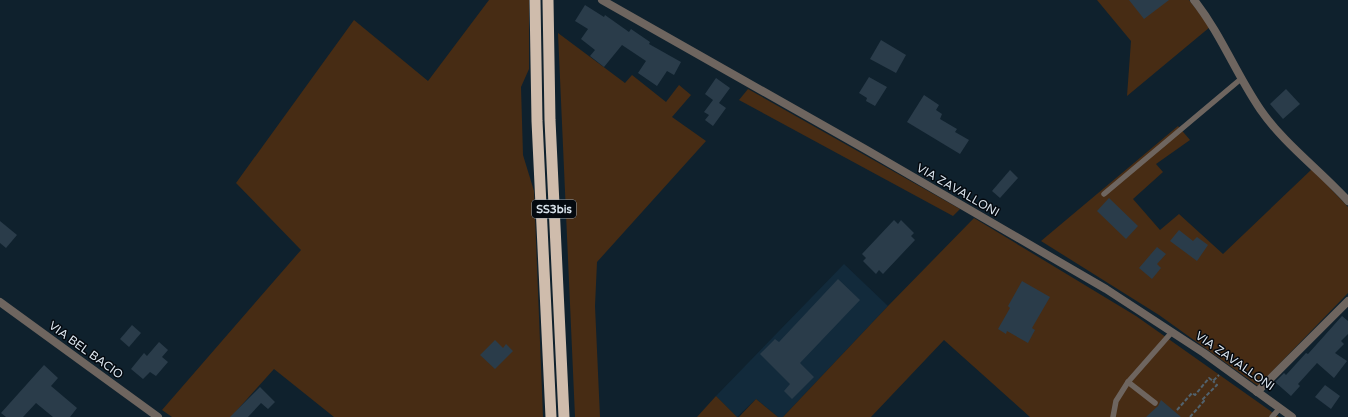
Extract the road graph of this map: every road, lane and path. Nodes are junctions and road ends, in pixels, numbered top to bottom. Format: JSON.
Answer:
{"nodes":[{"id":1,"x":535,"y":0,"type":"edge"},
{"id":2,"x":548,"y":0,"type":"edge"},
{"id":3,"x":602,"y":0,"type":"edge"},
{"id":4,"x":1194,"y":0,"type":"edge"},
{"id":5,"x":1242,"y":78,"type":"junction"},
{"id":6,"x":1104,"y":194,"type":"dead end"},
{"id":7,"x":1348,"y":201,"type":"edge"},
{"id":8,"x":1348,"y":301,"type":"edge"},
{"id":9,"x":0,"y":302,"type":"edge"},
{"id":10,"x":1172,"y":332,"type":"junction"},
{"id":11,"x":1225,"y":368,"type":"junction"},
{"id":12,"x":1213,"y":381,"type":"junction"},
{"id":13,"x":1128,"y":382,"type":"junction"},
{"id":14,"x":1257,"y":392,"type":"junction"},
{"id":15,"x":1155,"y":403,"type":"dead end"},
{"id":16,"x":1280,"y":408,"type":"junction"},
{"id":17,"x":1177,"y":410,"type":"dead end"},
{"id":18,"x":156,"y":416,"type":"edge"},
{"id":19,"x":551,"y":417,"type":"edge"},
{"id":20,"x":564,"y":417,"type":"edge"},
{"id":21,"x":1113,"y":417,"type":"edge"},
{"id":22,"x":1190,"y":417,"type":"edge"},
{"id":23,"x":1272,"y":417,"type":"edge"},
{"id":24,"x":1292,"y":417,"type":"edge"}],
"edges":[{"from":1,"to":19,"type":"highway","number":"SS3bis"},
{"from":2,"to":20,"type":"highway","number":"SS3bis"},
{"from":3,"to":10,"type":"street","name":"VIA ZAVALLONI"},
{"from":4,"to":5,"type":"street"},
{"from":5,"to":6,"type":"lane"},
{"from":5,"to":7,"type":"street"},
{"from":8,"to":14,"type":"street"},
{"from":9,"to":18,"type":"street","name":"VIA BEL BACIO"},
{"from":10,"to":11,"type":"street","name":"VIA ZAVALLONI"},
{"from":10,"to":13,"type":"lane"},
{"from":11,"to":12,"type":"path"},
{"from":11,"to":14,"type":"street","name":"VIA ZAVALLONI"},
{"from":12,"to":17,"type":"path"},
{"from":12,"to":22,"type":"path"},
{"from":13,"to":15,"type":"lane"},
{"from":13,"to":21,"type":"lane"},
{"from":14,"to":16,"type":"street","name":"VIA ZAVALLONI"},
{"from":16,"to":23,"type":"lane"},
{"from":16,"to":24,"type":"street","name":"VIA ZAVALLONI"}]}
